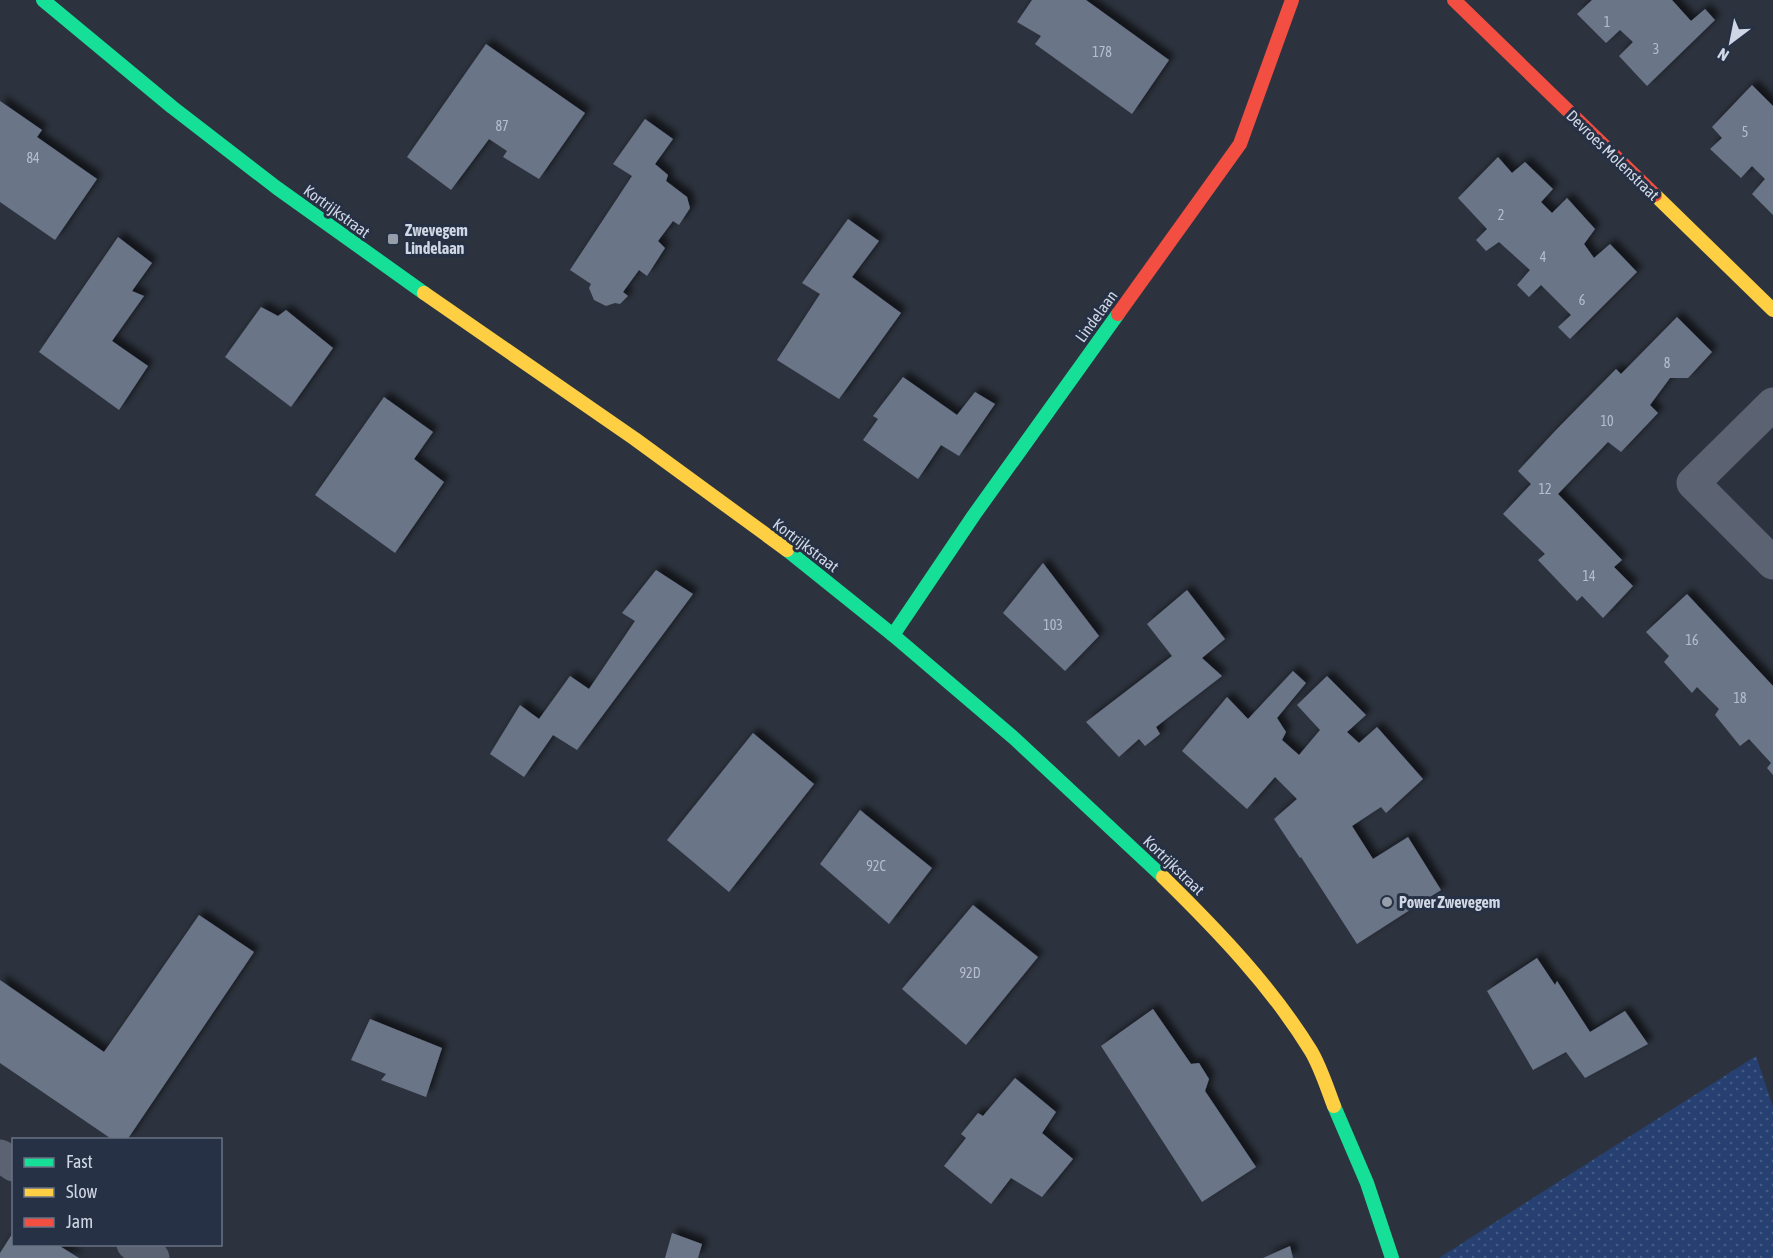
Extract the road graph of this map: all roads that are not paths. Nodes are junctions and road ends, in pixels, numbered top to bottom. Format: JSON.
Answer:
{"nodes":[{"id":1,"x":43,"y":0,"type":"edge"},
{"id":2,"x":1292,"y":0,"type":"edge"},
{"id":3,"x":1454,"y":0,"type":"edge"},
{"id":4,"x":1773,"y":310,"type":"edge"},
{"id":5,"x":1773,"y":404,"type":"edge"},
{"id":6,"x":1773,"y":563,"type":"edge"},
{"id":7,"x":893,"y":635,"type":"junction"},
{"id":8,"x":135,"y":1246,"type":"edge"},
{"id":9,"x":153,"y":1258,"type":"edge"},
{"id":10,"x":1392,"y":1258,"type":"edge"}],
"edges":[{"from":1,"to":7,"type":"main road","name":"Kortrijkstraat"},
{"from":2,"to":7,"type":"main road","name":"Lindelaan"},
{"from":3,"to":4,"type":"main road","name":"Devroes Molenstraat"},
{"from":5,"to":6,"type":"street"},
{"from":7,"to":10,"type":"main road","name":"Kortrijkstraat"},
{"from":8,"to":9,"type":"street"}]}
